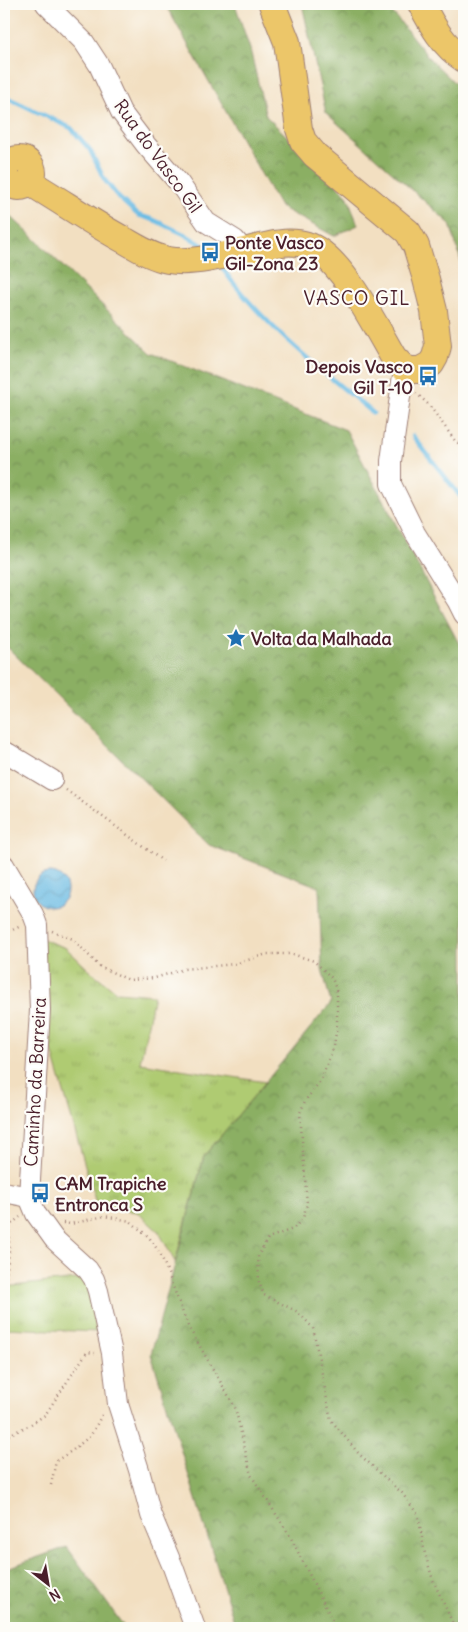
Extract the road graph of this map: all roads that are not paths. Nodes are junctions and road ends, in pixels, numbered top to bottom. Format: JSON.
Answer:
{"nodes":[{"id":1,"x":46,"y":4,"type":"edge"},
{"id":2,"x":272,"y":4,"type":"edge"},
{"id":3,"x":421,"y":4,"type":"edge"},
{"id":4,"x":464,"y":59,"type":"edge"},
{"id":5,"x":9,"y":177,"type":"edge"},
{"id":6,"x":236,"y":252,"type":"junction"},
{"id":7,"x":404,"y":373,"type":"junction"},
{"id":8,"x":464,"y":614,"type":"edge"},
{"id":9,"x":4,"y":752,"type":"edge"},
{"id":10,"x":52,"y":780,"type":"road end"},
{"id":11,"x":4,"y":865,"type":"edge"},
{"id":12,"x":4,"y":1192,"type":"edge"},
{"id":13,"x":31,"y":1202,"type":"junction"},
{"id":14,"x":195,"y":1628,"type":"edge"}],
"edges":[{"from":1,"to":6,"type":"street","name":"Rua do Vasco Gil"},
{"from":2,"to":7,"type":"main road"},
{"from":3,"to":4,"type":"main road"},
{"from":5,"to":6,"type":"main road"},
{"from":6,"to":7,"type":"main road"},
{"from":7,"to":8,"type":"street"},
{"from":9,"to":10,"type":"street"},
{"from":11,"to":13,"type":"street","name":"Caminho da Barreira"},
{"from":12,"to":13,"type":"street"},
{"from":13,"to":14,"type":"street"}]}
